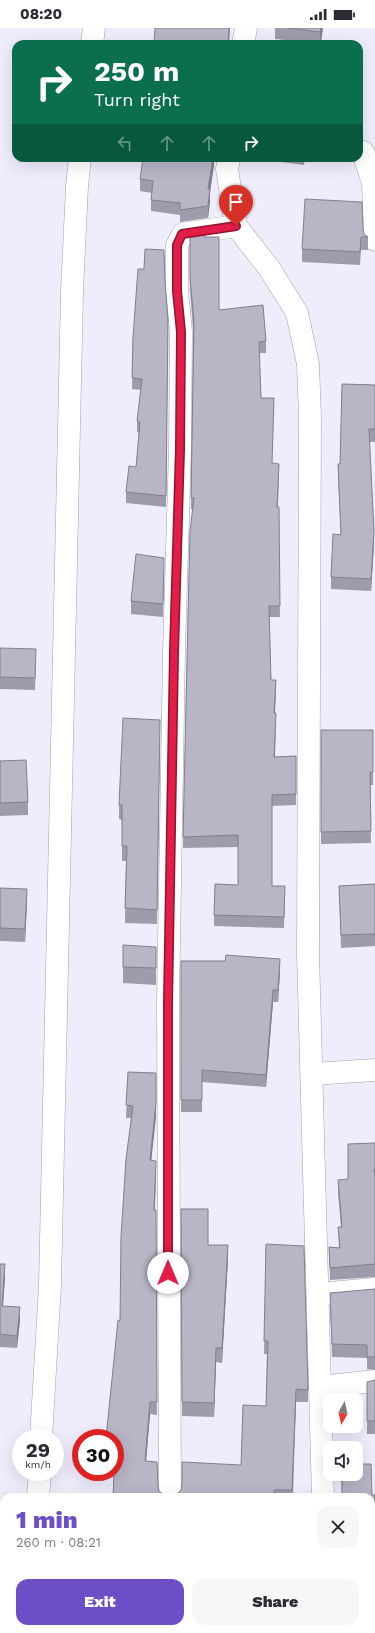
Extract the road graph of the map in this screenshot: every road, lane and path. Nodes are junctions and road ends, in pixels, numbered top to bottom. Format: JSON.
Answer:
{"nodes":[{"id":1,"x":94,"y":28,"type":"edge"},
{"id":2,"x":246,"y":28,"type":"edge"},
{"id":3,"x":92,"y":40,"type":"edge"},
{"id":4,"x":244,"y":40,"type":"edge"},
{"id":5,"x":363,"y":152,"type":"dead end"},
{"id":6,"x":80,"y":162,"type":"edge"},
{"id":7,"x":228,"y":162,"type":"edge"},
{"id":8,"x":374,"y":189,"type":"edge"},
{"id":9,"x":236,"y":226,"type":"junction"},
{"id":10,"x":375,"y":240,"type":"edge"},
{"id":11,"x":375,"y":1070,"type":"edge"},
{"id":12,"x":312,"y":1074,"type":"junction"},
{"id":13,"x":375,"y":1289,"type":"edge"},
{"id":14,"x":318,"y":1294,"type":"junction"},
{"id":15,"x":375,"y":1381,"type":"edge"},
{"id":16,"x":320,"y":1387,"type":"junction"},
{"id":17,"x":42,"y":1429,"type":"edge"},
{"id":18,"x":39,"y":1481,"type":"edge"},
{"id":19,"x":38,"y":1493,"type":"edge"},
{"id":20,"x":170,"y":1493,"type":"edge"},
{"id":21,"x":323,"y":1493,"type":"edge"}],
"edges":[{"from":1,"to":3,"type":"street"},
{"from":2,"to":4,"type":"street"},
{"from":5,"to":8,"type":"street"},
{"from":6,"to":17,"type":"street"},
{"from":7,"to":9,"type":"street"},
{"from":8,"to":10,"type":"street"},
{"from":9,"to":12,"type":"street"},
{"from":9,"to":20,"type":"street"},
{"from":11,"to":12,"type":"street"},
{"from":12,"to":14,"type":"street"},
{"from":13,"to":14,"type":"street"},
{"from":14,"to":16,"type":"street"},
{"from":15,"to":16,"type":"street"},
{"from":16,"to":21,"type":"street"},
{"from":18,"to":19,"type":"street"}]}
